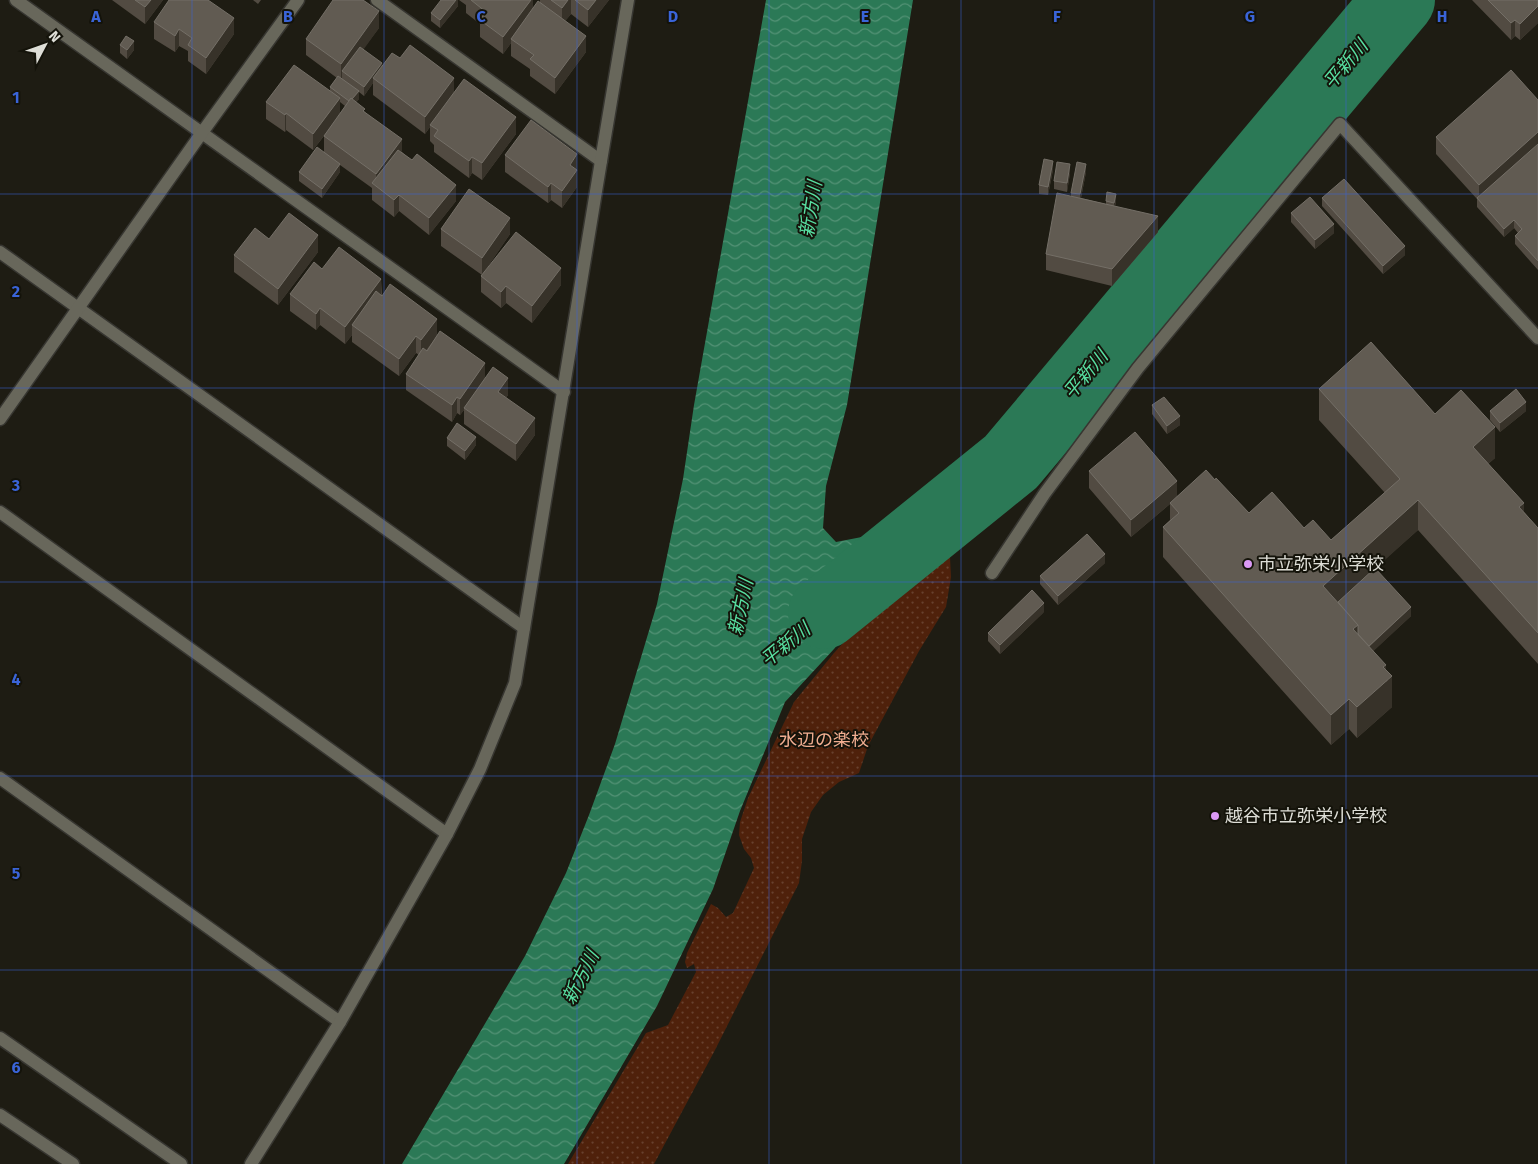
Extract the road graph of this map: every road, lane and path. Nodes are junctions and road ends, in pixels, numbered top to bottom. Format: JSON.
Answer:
{"nodes":[{"id":1,"x":16,"y":0,"type":"edge"},
{"id":2,"x":298,"y":0,"type":"edge"},
{"id":3,"x":377,"y":0,"type":"edge"},
{"id":4,"x":628,"y":0,"type":"edge"},
{"id":5,"x":201,"y":134,"type":"junction"},
{"id":6,"x":601,"y":161,"type":"junction"},
{"id":7,"x":0,"y":252,"type":"edge"},
{"id":8,"x":79,"y":308,"type":"junction"},
{"id":9,"x":1538,"y":338,"type":"edge"},
{"id":10,"x":564,"y":392,"type":"junction"},
{"id":11,"x":0,"y":419,"type":"edge"},
{"id":12,"x":0,"y":512,"type":"edge"},
{"id":13,"x":992,"y":573,"type":"dead end"},
{"id":14,"x":524,"y":628,"type":"junction"},
{"id":15,"x":0,"y":778,"type":"edge"},
{"id":16,"x":447,"y":834,"type":"junction"},
{"id":17,"x":340,"y":1022,"type":"junction"},
{"id":18,"x":0,"y":1038,"type":"edge"},
{"id":19,"x":0,"y":1115,"type":"edge"},
{"id":20,"x":73,"y":1164,"type":"edge"},
{"id":21,"x":182,"y":1164,"type":"edge"},
{"id":22,"x":251,"y":1164,"type":"edge"}],
"edges":[{"from":1,"to":5,"type":"street"},
{"from":2,"to":5,"type":"street"},
{"from":3,"to":6,"type":"street"},
{"from":4,"to":6,"type":"street"},
{"from":5,"to":8,"type":"street"},
{"from":5,"to":10,"type":"street"},
{"from":6,"to":10,"type":"street"},
{"from":7,"to":8,"type":"street"},
{"from":8,"to":11,"type":"street"},
{"from":8,"to":14,"type":"street"},
{"from":9,"to":13,"type":"street"},
{"from":10,"to":14,"type":"street"},
{"from":12,"to":16,"type":"street"},
{"from":14,"to":16,"type":"street"},
{"from":15,"to":17,"type":"street"},
{"from":16,"to":17,"type":"street"},
{"from":17,"to":22,"type":"street"},
{"from":18,"to":21,"type":"street"},
{"from":19,"to":20,"type":"street"}]}
